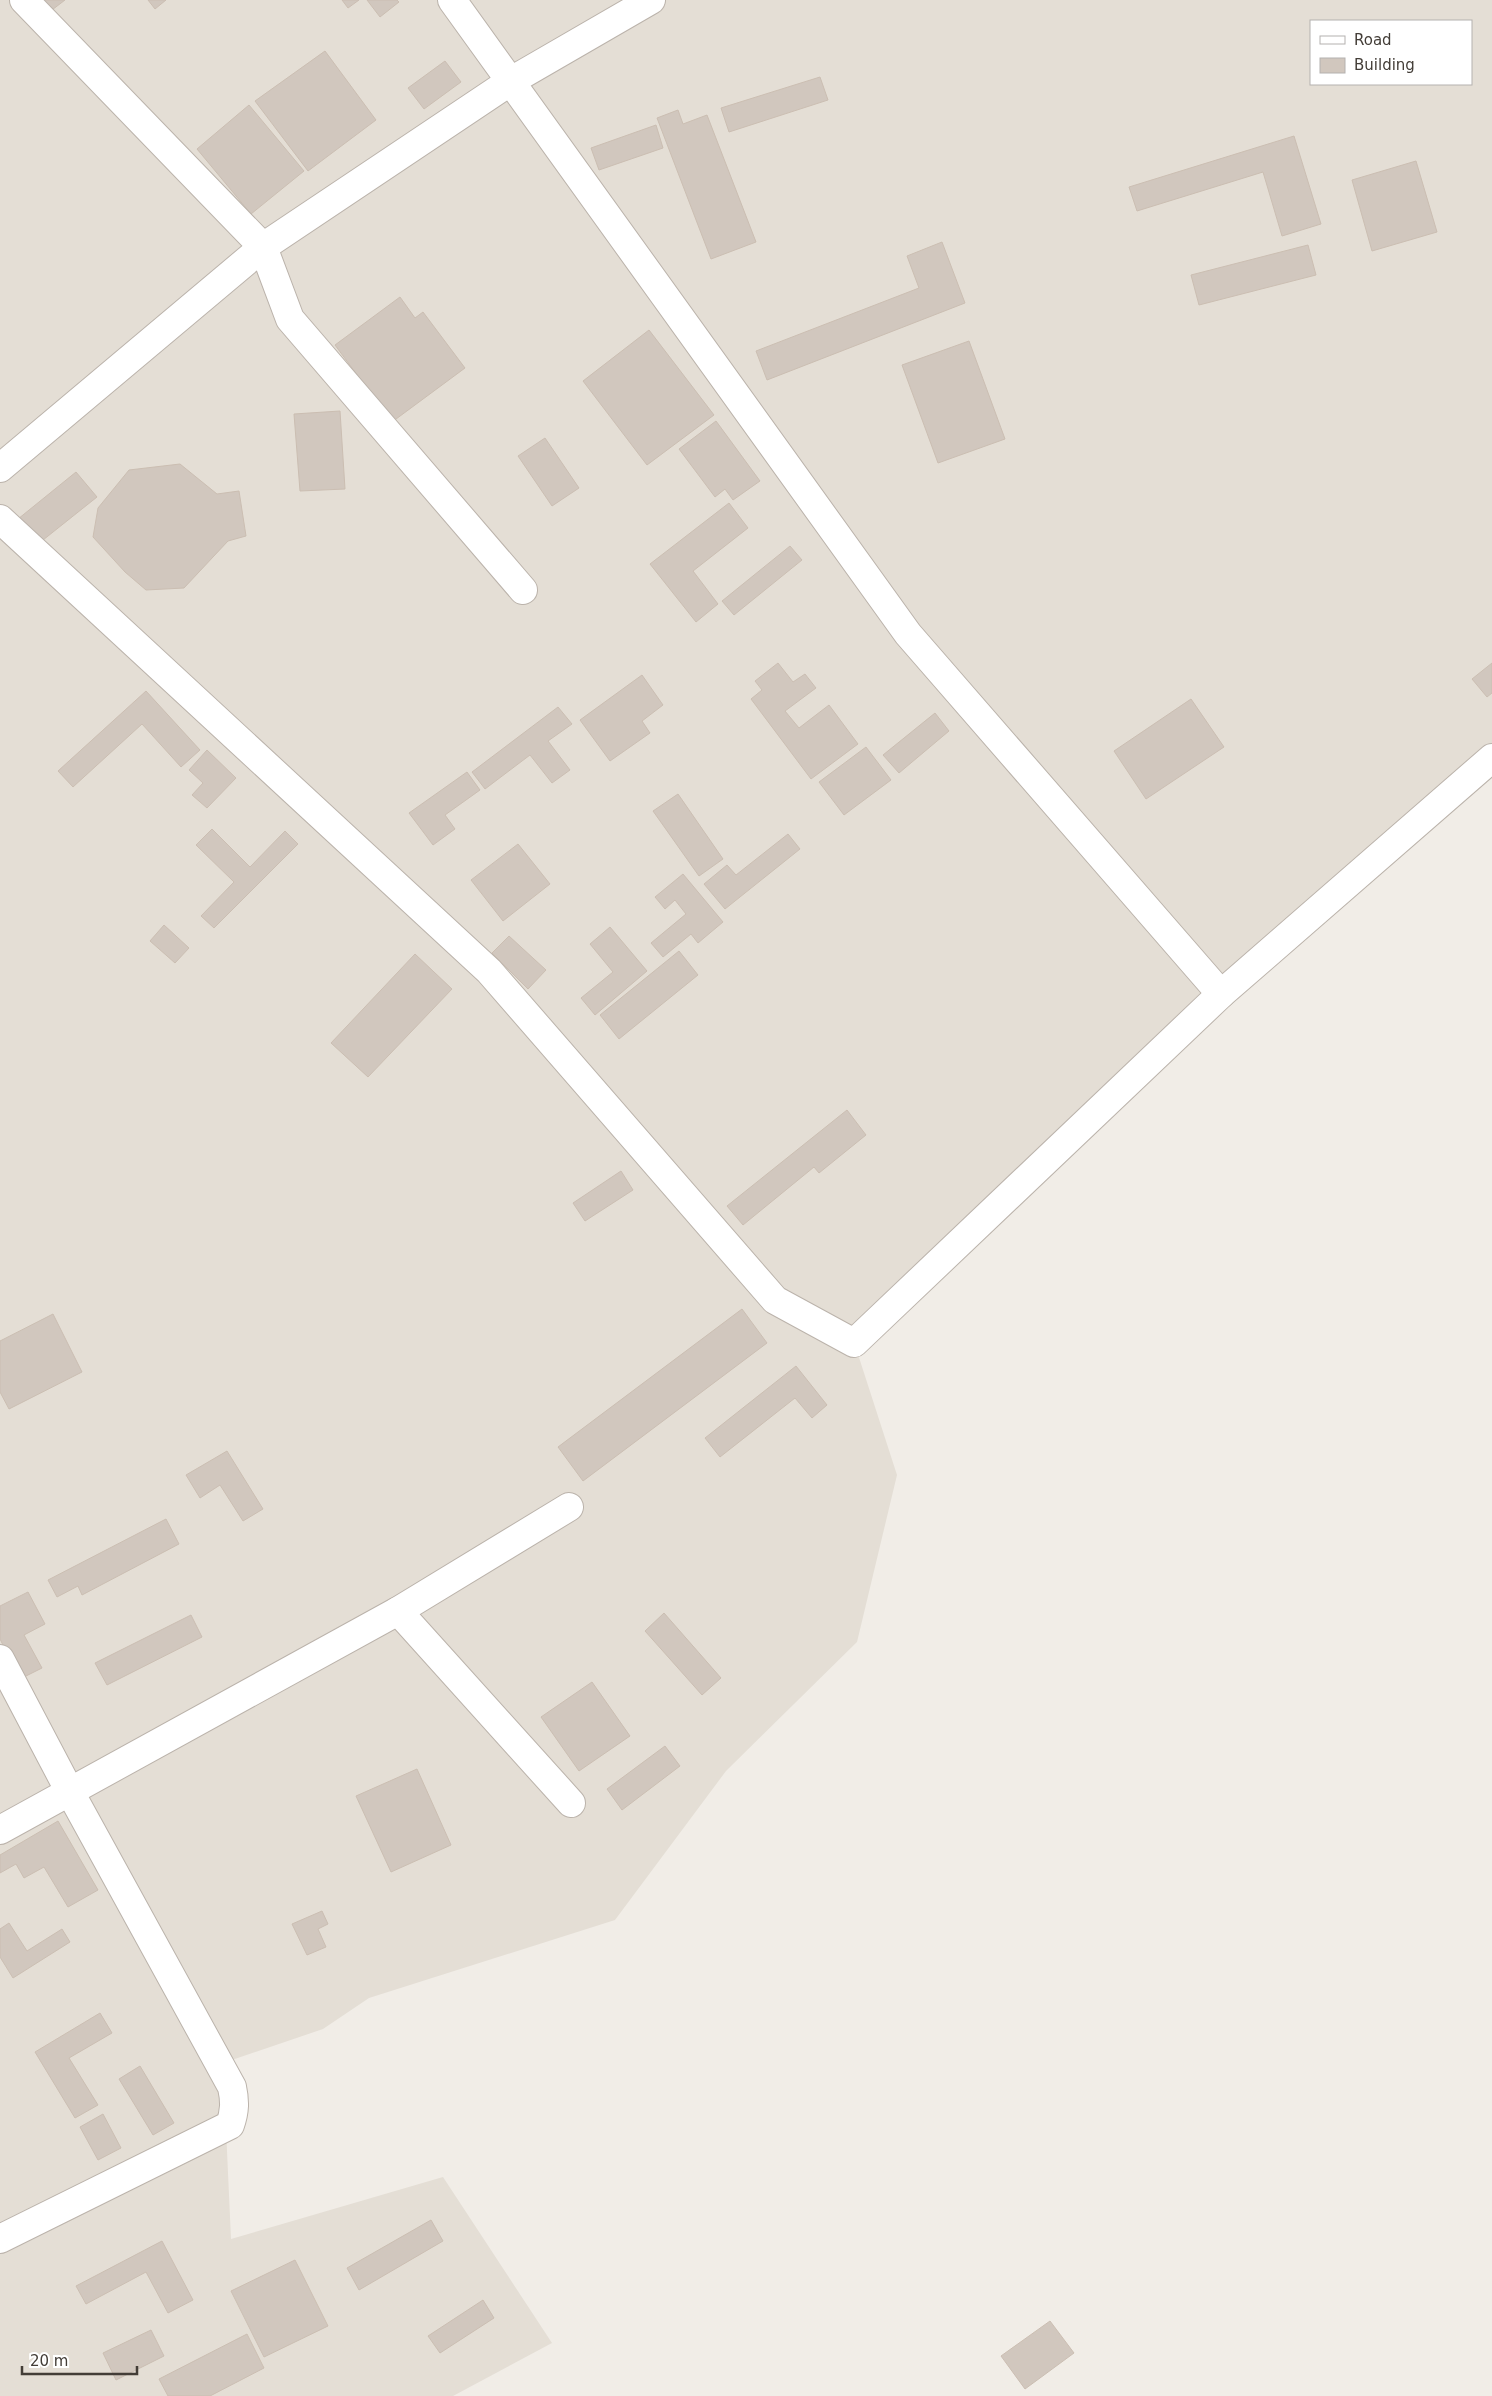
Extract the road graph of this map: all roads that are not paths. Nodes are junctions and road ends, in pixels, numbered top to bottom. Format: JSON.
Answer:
{"nodes":[{"id":1,"x":24,"y":0,"type":"edge"},
{"id":2,"x":452,"y":0,"type":"edge"},
{"id":3,"x":651,"y":0,"type":"edge"},
{"id":4,"x":511,"y":81,"type":"junction"},
{"id":5,"x":263,"y":247,"type":"junction"},
{"id":6,"x":0,"y":468,"type":"edge"},
{"id":7,"x":0,"y":519,"type":"edge"},
{"id":8,"x":523,"y":590,"type":"dead end"},
{"id":9,"x":1492,"y":758,"type":"edge"},
{"id":10,"x":1222,"y":994,"type":"junction"},
{"id":11,"x":569,"y":1507,"type":"dead end"},
{"id":12,"x":398,"y":1611,"type":"junction"},
{"id":13,"x":0,"y":1659,"type":"edge"},
{"id":14,"x":70,"y":1792,"type":"junction"},
{"id":15,"x":571,"y":1803,"type":"dead end"},
{"id":16,"x":0,"y":1830,"type":"edge"},
{"id":17,"x":0,"y":2239,"type":"edge"}],
"edges":[{"from":1,"to":5,"type":"street"},
{"from":2,"to":4,"type":"street"},
{"from":3,"to":4,"type":"street"},
{"from":4,"to":5,"type":"street"},
{"from":4,"to":10,"type":"street"},
{"from":5,"to":6,"type":"street"},
{"from":5,"to":8,"type":"street"},
{"from":7,"to":10,"type":"street"},
{"from":9,"to":10,"type":"street"},
{"from":11,"to":12,"type":"street"},
{"from":12,"to":14,"type":"street"},
{"from":12,"to":15,"type":"street"},
{"from":13,"to":14,"type":"street"},
{"from":14,"to":16,"type":"street"},
{"from":14,"to":17,"type":"street"}]}
